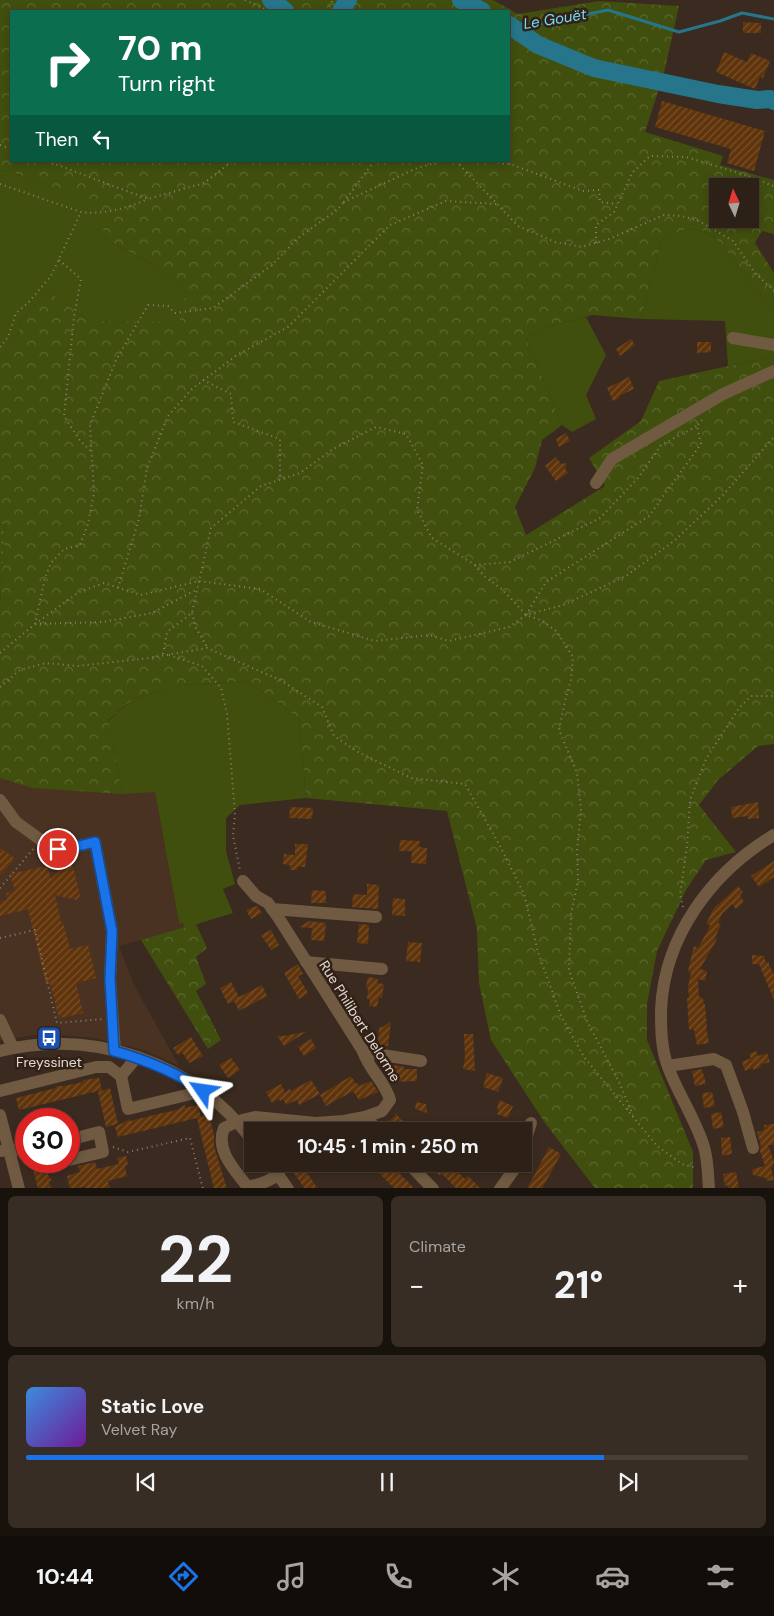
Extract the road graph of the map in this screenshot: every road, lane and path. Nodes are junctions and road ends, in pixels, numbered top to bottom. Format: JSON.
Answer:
{"nodes":[{"id":1,"x":246,"y":0,"type":"edge"},
{"id":2,"x":267,"y":10,"type":"edge"},
{"id":3,"x":50,"y":162,"type":"edge"},
{"id":4,"x":233,"y":162,"type":"edge"},
{"id":5,"x":373,"y":162,"type":"edge"},
{"id":6,"x":440,"y":162,"type":"edge"},
{"id":7,"x":457,"y":162,"type":"edge"},
{"id":8,"x":492,"y":162,"type":"edge"},
{"id":9,"x":0,"y":184,"type":"edge"},
{"id":10,"x":774,"y":184,"type":"edge"},
{"id":11,"x":148,"y":199,"type":"junction"},
{"id":12,"x":344,"y":202,"type":"junction"},
{"id":13,"x":497,"y":204,"type":"junction"},
{"id":14,"x":617,"y":204,"type":"junction"},
{"id":15,"x":81,"y":212,"type":"junction"},
{"id":16,"x":596,"y":243,"type":"junction"},
{"id":17,"x":59,"y":260,"type":"junction"},
{"id":18,"x":774,"y":291,"type":"edge"},
{"id":19,"x":734,"y":338,"type":"dead end"},
{"id":20,"x":774,"y":346,"type":"edge"},
{"id":21,"x":0,"y":347,"type":"edge"},
{"id":22,"x":774,"y":371,"type":"edge"},
{"id":23,"x":204,"y":380,"type":"junction"},
{"id":24,"x":704,"y":419,"type":"dead end"},
{"id":25,"x":697,"y":426,"type":"junction"},
{"id":26,"x":774,"y":437,"type":"edge"},
{"id":27,"x":92,"y":452,"type":"junction"},
{"id":28,"x":280,"y":480,"type":"junction"},
{"id":29,"x":596,"y":483,"type":"dead end"},
{"id":30,"x":473,"y":563,"type":"junction"},
{"id":31,"x":199,"y":581,"type":"junction"},
{"id":32,"x":118,"y":588,"type":"junction"},
{"id":33,"x":197,"y":590,"type":"junction"},
{"id":34,"x":192,"y":613,"type":"junction"},
{"id":35,"x":526,"y":615,"type":"junction"},
{"id":36,"x":35,"y":624,"type":"junction"},
{"id":37,"x":207,"y":648,"type":"junction"},
{"id":38,"x":0,"y":653,"type":"edge"},
{"id":39,"x":167,"y":654,"type":"junction"},
{"id":40,"x":163,"y":655,"type":"junction"},
{"id":41,"x":0,"y":687,"type":"edge"},
{"id":42,"x":774,"y":696,"type":"edge"},
{"id":43,"x":0,"y":800,"type":"edge"},
{"id":44,"x":774,"y":835,"type":"edge"},
{"id":45,"x":41,"y":840,"type":"junction"},
{"id":46,"x":243,"y":881,"type":"joint"},
{"id":47,"x":0,"y":888,"type":"edge"},
{"id":48,"x":272,"y":909,"type":"junction"},
{"id":49,"x":376,"y":917,"type":"dead end"},
{"id":50,"x":688,"y":921,"type":"junction"},
{"id":51,"x":0,"y":938,"type":"edge"},
{"id":52,"x":306,"y":962,"type":"junction"},
{"id":53,"x":382,"y":969,"type":"dead end"},
{"id":54,"x":112,"y":1019,"type":"junction"},
{"id":55,"x":0,"y":1020,"type":"edge"},
{"id":56,"x":3,"y":1032,"type":"edge"},
{"id":57,"x":6,"y":1050,"type":"edge"},
{"id":58,"x":114,"y":1051,"type":"junction"},
{"id":59,"x":364,"y":1052,"type":"junction"},
{"id":60,"x":137,"y":1057,"type":"junction"},
{"id":61,"x":422,"y":1061,"type":"dead end"},
{"id":62,"x":668,"y":1066,"type":"junction"},
{"id":63,"x":121,"y":1076,"type":"junction"},
{"id":64,"x":195,"y":1085,"type":"junction"},
{"id":65,"x":0,"y":1091,"type":"edge"},
{"id":66,"x":0,"y":1115,"type":"edge"},
{"id":67,"x":365,"y":1117,"type":"junction"},
{"id":68,"x":634,"y":1117,"type":"junction"},
{"id":69,"x":238,"y":1121,"type":"junction"},
{"id":70,"x":370,"y":1122,"type":"edge"},
{"id":71,"x":244,"y":1129,"type":"edge"},
{"id":72,"x":80,"y":1137,"type":"edge"},
{"id":73,"x":101,"y":1143,"type":"junction"},
{"id":74,"x":752,"y":1148,"type":"dead end"},
{"id":75,"x":5,"y":1151,"type":"edge"},
{"id":76,"x":80,"y":1157,"type":"edge"},
{"id":77,"x":707,"y":1170,"type":"junction"},
{"id":78,"x":417,"y":1172,"type":"edge"},
{"id":79,"x":512,"y":1172,"type":"edge"},
{"id":80,"x":279,"y":1174,"type":"joint"},
{"id":81,"x":19,"y":1188,"type":"edge"},
{"id":82,"x":203,"y":1188,"type":"edge"},
{"id":83,"x":288,"y":1188,"type":"edge"},
{"id":84,"x":433,"y":1188,"type":"edge"},
{"id":85,"x":500,"y":1188,"type":"edge"},
{"id":86,"x":709,"y":1188,"type":"edge"}],
"edges":[{"from":1,"to":2,"type":"path"},
{"from":3,"to":11,"type":"path"},
{"from":4,"to":11,"type":"path"},
{"from":5,"to":12,"type":"path"},
{"from":6,"to":12,"type":"path"},
{"from":7,"to":13,"type":"path"},
{"from":8,"to":14,"type":"path"},
{"from":9,"to":15,"type":"path"},
{"from":10,"to":14,"type":"path"},
{"from":11,"to":15,"type":"path"},
{"from":12,"to":27,"type":"path"},
{"from":13,"to":16,"type":"path"},
{"from":13,"to":23,"type":"path"},
{"from":14,"to":16,"type":"path"},
{"from":15,"to":17,"type":"path"},
{"from":16,"to":18,"type":"path"},
{"from":17,"to":21,"type":"path"},
{"from":17,"to":27,"type":"path"},
{"from":19,"to":20,"type":"street"},
{"from":22,"to":29,"type":"street"},
{"from":23,"to":28,"type":"path"},
{"from":23,"to":32,"type":"path"},
{"from":24,"to":25,"type":"path"},
{"from":25,"to":30,"type":"path"},
{"from":25,"to":35,"type":"path"},
{"from":26,"to":35,"type":"path"},
{"from":27,"to":36,"type":"path"},
{"from":28,"to":30,"type":"path"},
{"from":28,"to":31,"type":"path"},
{"from":30,"to":35,"type":"path"},
{"from":31,"to":32,"type":"path"},
{"from":31,"to":33,"type":"path"},
{"from":31,"to":35,"type":"path"},
{"from":32,"to":36,"type":"path"},
{"from":33,"to":34,"type":"path"},
{"from":33,"to":36,"type":"path"},
{"from":34,"to":37,"type":"path"},
{"from":34,"to":40,"type":"path"},
{"from":35,"to":68,"type":"path"},
{"from":36,"to":38,"type":"path"},
{"from":37,"to":39,"type":"path"},
{"from":37,"to":68,"type":"path"},
{"from":39,"to":40,"type":"path"},
{"from":39,"to":46,"type":"path"},
{"from":40,"to":41,"type":"path"},
{"from":42,"to":50,"type":"path"},
{"from":43,"to":45,"type":"street"},
{"from":44,"to":50,"type":"street"},
{"from":45,"to":47,"type":"path"},
{"from":45,"to":54,"type":"street"},
{"from":46,"to":48,"type":"street","name":"Rue Philibert Delorme"},
{"from":48,"to":49,"type":"street"},
{"from":48,"to":52,"type":"street","name":"Rue Philibert Delorme"},
{"from":50,"to":62,"type":"street"},
{"from":51,"to":54,"type":"path"},
{"from":52,"to":53,"type":"street"},
{"from":52,"to":59,"type":"street","name":"Rue Philibert Delorme"},
{"from":54,"to":58,"type":"street"},
{"from":55,"to":56,"type":"street"},
{"from":56,"to":57,"type":"street"},
{"from":57,"to":58,"type":"street"},
{"from":58,"to":60,"type":"street"},
{"from":59,"to":61,"type":"street"},
{"from":59,"to":67,"type":"street","name":"Rue Philibert Delorme"},
{"from":60,"to":63,"type":"street"},
{"from":60,"to":64,"type":"street"},
{"from":62,"to":74,"type":"street"},
{"from":62,"to":77,"type":"street"},
{"from":63,"to":64,"type":"street"},
{"from":63,"to":65,"type":"street"},
{"from":64,"to":69,"type":"street"},
{"from":66,"to":75,"type":"street"},
{"from":67,"to":69,"type":"street","name":"Rue Philibert Delorme"},
{"from":67,"to":70,"type":"street"},
{"from":68,"to":77,"type":"path"},
{"from":69,"to":71,"type":"street"},
{"from":69,"to":80,"type":"street"},
{"from":72,"to":73,"type":"street"},
{"from":73,"to":76,"type":"street"},
{"from":73,"to":82,"type":"path"},
{"from":75,"to":81,"type":"street"},
{"from":77,"to":86,"type":"street"},
{"from":78,"to":84,"type":"street"},
{"from":79,"to":85,"type":"street"},
{"from":80,"to":83,"type":"street"}]}
